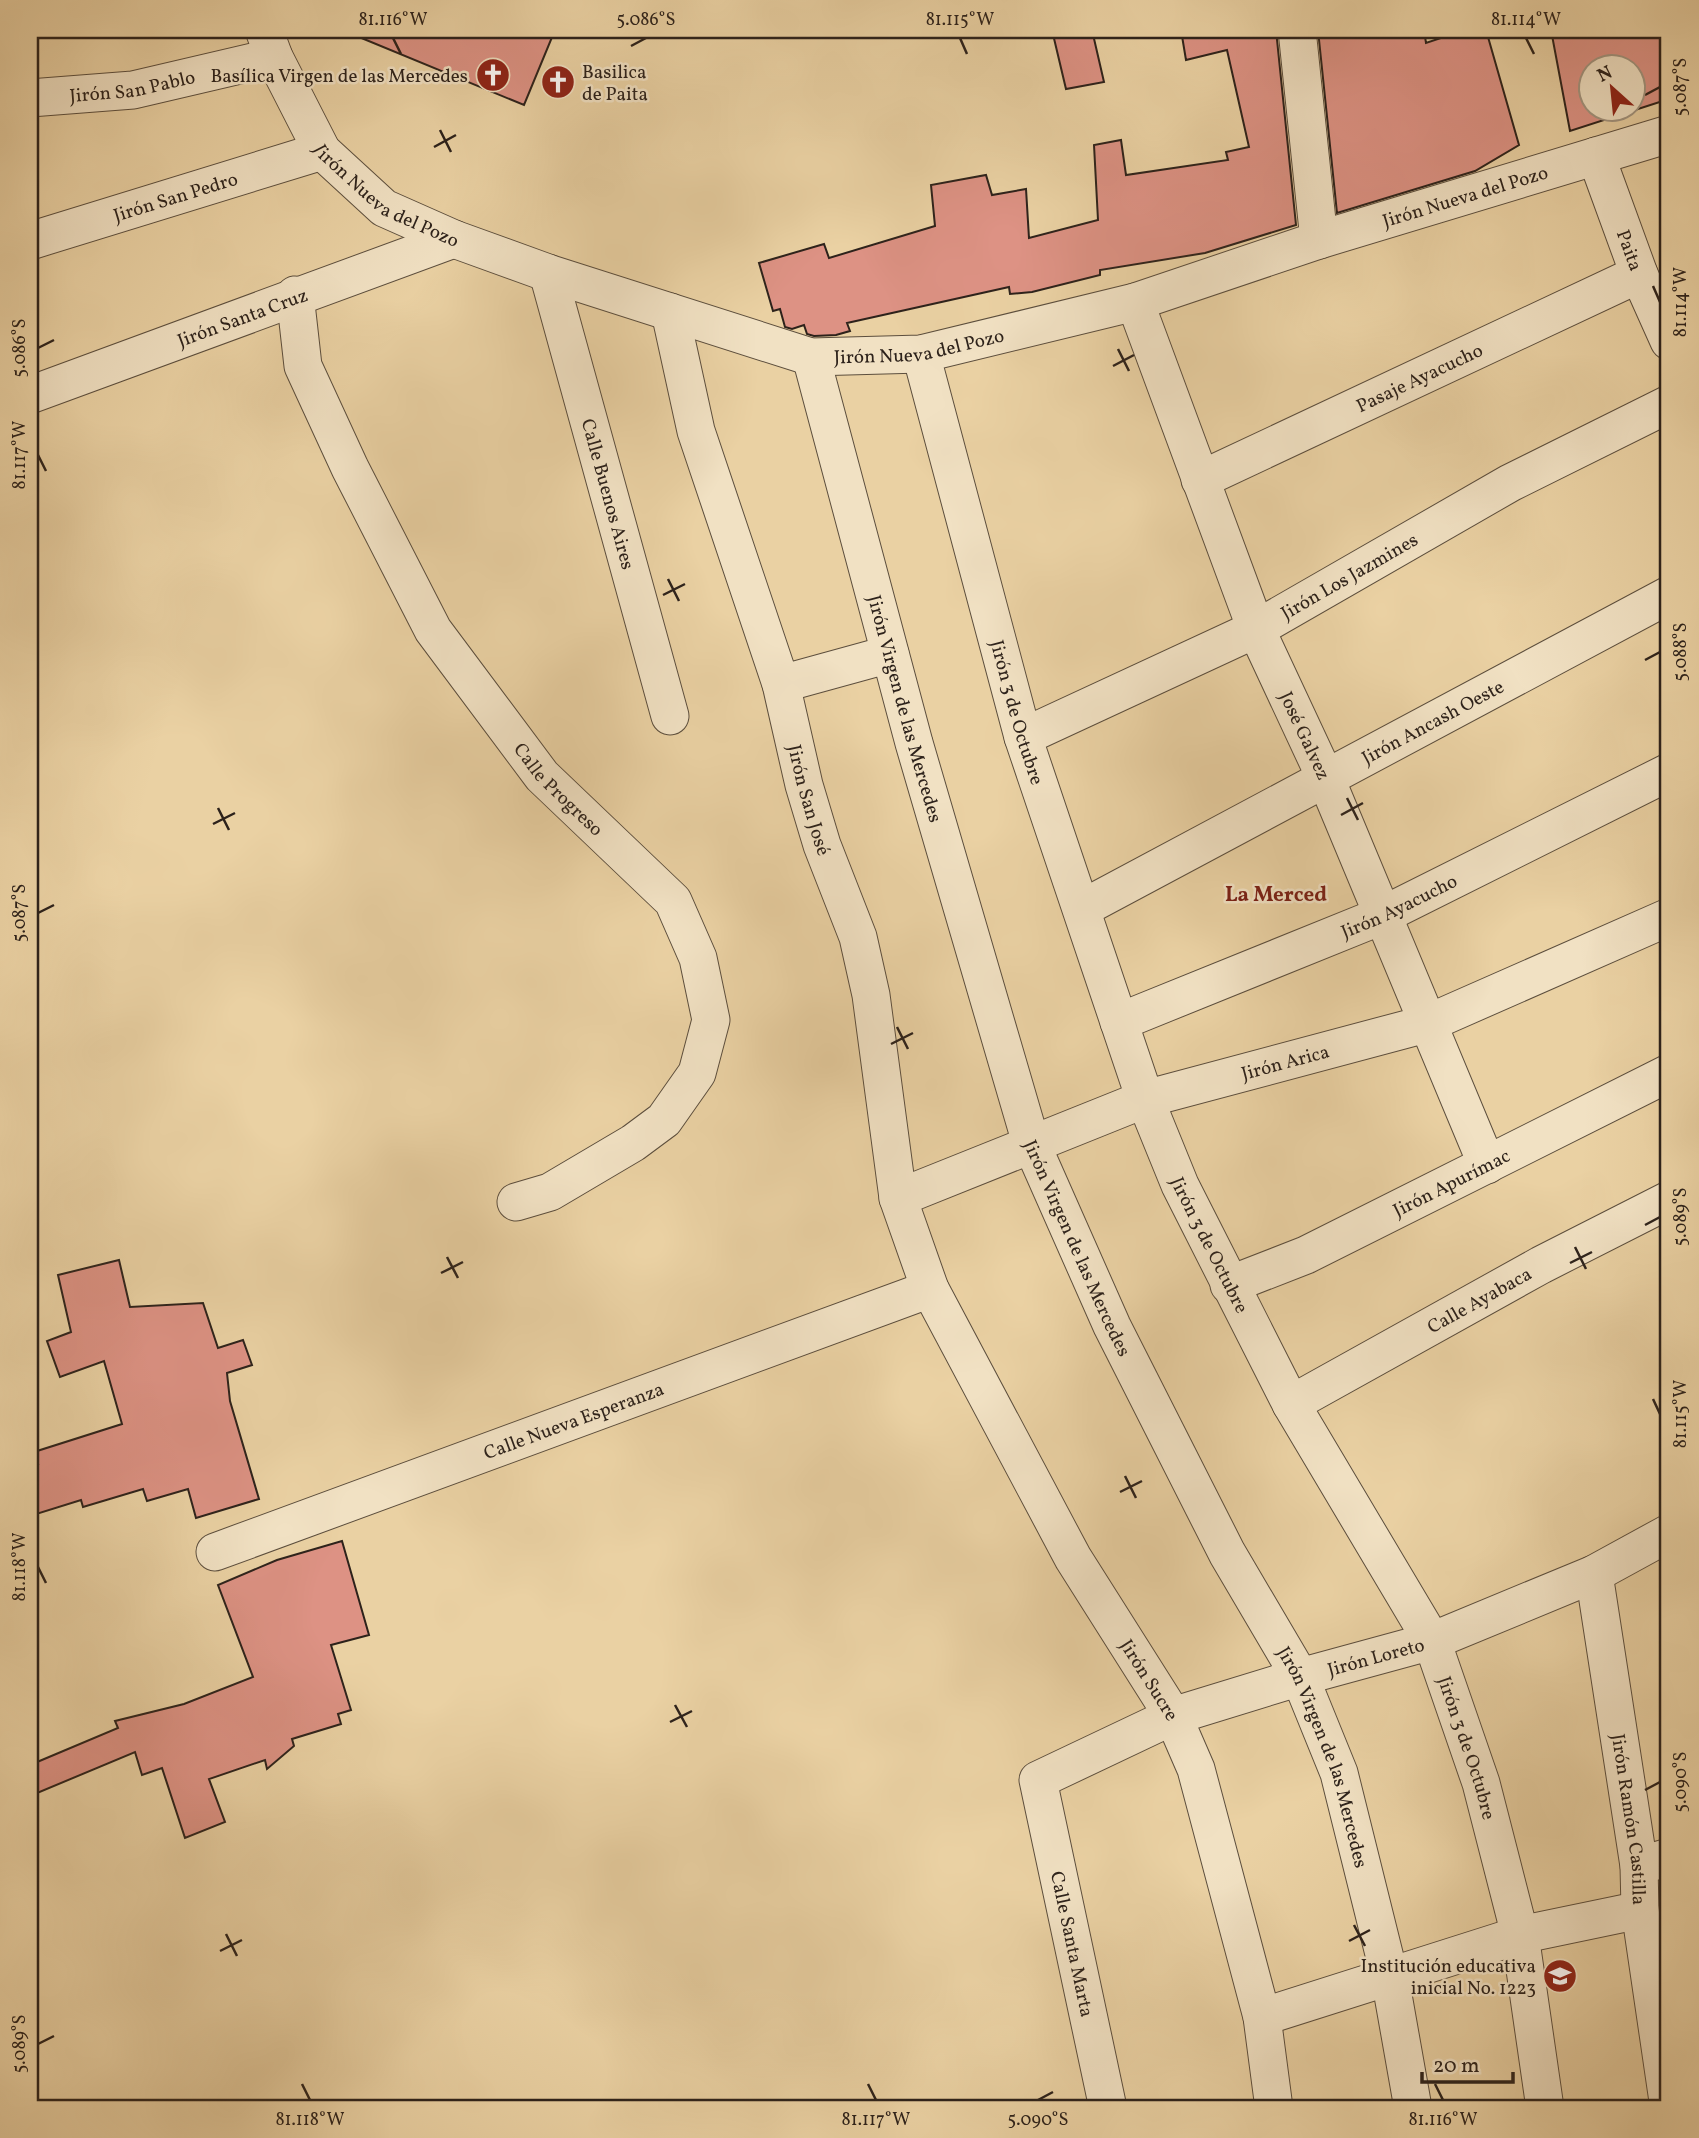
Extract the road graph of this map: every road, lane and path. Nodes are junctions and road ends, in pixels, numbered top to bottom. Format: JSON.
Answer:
{"nodes":[{"id":1,"x":1297,"y":30,"type":"edge"},
{"id":2,"x":269,"y":43,"type":"edge"},
{"id":3,"x":30,"y":98,"type":"edge"},
{"id":4,"x":1669,"y":134,"type":"edge"},
{"id":5,"x":322,"y":152,"type":"junction"},
{"id":6,"x":1596,"y":156,"type":"junction"},
{"id":7,"x":454,"y":239,"type":"junction"},
{"id":8,"x":1319,"y":240,"type":"junction"},
{"id":9,"x":30,"y":241,"type":"edge"},
{"id":10,"x":548,"y":272,"type":"junction"},
{"id":11,"x":1639,"y":274,"type":"junction"},
{"id":12,"x":295,"y":295,"type":"junction"},
{"id":13,"x":1135,"y":302,"type":"junction"},
{"id":14,"x":670,"y":312,"type":"junction"},
{"id":15,"x":1669,"y":341,"type":"edge"},
{"id":16,"x":921,"y":354,"type":"junction"},
{"id":17,"x":811,"y":357,"type":"junction"},
{"id":18,"x":30,"y":395,"type":"edge"},
{"id":19,"x":1669,"y":404,"type":"edge"},
{"id":20,"x":1200,"y":480,"type":"junction"},
{"id":21,"x":1669,"y":595,"type":"edge"},
{"id":22,"x":1256,"y":629,"type":"junction"},
{"id":23,"x":890,"y":653,"type":"junction"},
{"id":24,"x":781,"y":684,"type":"junction"},
{"id":25,"x":670,"y":716,"type":"dead end"},
{"id":26,"x":1023,"y":737,"type":"junction"},
{"id":27,"x":1669,"y":772,"type":"edge"},
{"id":28,"x":1326,"y":779,"type":"junction"},
{"id":29,"x":1083,"y":908,"type":"junction"},
{"id":30,"x":1381,"y":916,"type":"junction"},
{"id":31,"x":1669,"y":917,"type":"edge"},
{"id":32,"x":1119,"y":1022,"type":"junction"},
{"id":33,"x":1426,"y":1024,"type":"junction"},
{"id":34,"x":1669,"y":1073,"type":"edge"},
{"id":35,"x":1145,"y":1100,"type":"junction"},
{"id":36,"x":1031,"y":1143,"type":"junction"},
{"id":37,"x":1487,"y":1165,"type":"junction"},
{"id":38,"x":898,"y":1198,"type":"junction"},
{"id":39,"x":1669,"y":1200,"type":"edge"},
{"id":40,"x":516,"y":1202,"type":"dead end"},
{"id":41,"x":1229,"y":1285,"type":"junction"},
{"id":42,"x":930,"y":1289,"type":"junction"},
{"id":43,"x":1291,"y":1404,"type":"junction"},
{"id":44,"x":1669,"y":1532,"type":"edge"},
{"id":45,"x":215,"y":1552,"type":"dead end"},
{"id":46,"x":1594,"y":1574,"type":"junction"},
{"id":47,"x":1432,"y":1641,"type":"junction"},
{"id":48,"x":1300,"y":1677,"type":"junction"},
{"id":49,"x":1173,"y":1716,"type":"junction"},
{"id":50,"x":1038,"y":1780,"type":"joint"},
{"id":51,"x":1654,"y":1861,"type":"edge"},
{"id":52,"x":1640,"y":1910,"type":"junction"},
{"id":53,"x":1520,"y":1935,"type":"junction"},
{"id":54,"x":1390,"y":1978,"type":"junction"},
{"id":55,"x":1262,"y":2017,"type":"junction"},
{"id":56,"x":1108,"y":2108,"type":"edge"},
{"id":57,"x":1274,"y":2108,"type":"edge"},
{"id":58,"x":1413,"y":2108,"type":"edge"},
{"id":59,"x":1545,"y":2108,"type":"edge"},
{"id":60,"x":1669,"y":2108,"type":"edge"}],
"edges":[{"from":1,"to":8,"type":"street"},
{"from":2,"to":3,"type":"street","name":"Jirón San Pablo"},
{"from":2,"to":5,"type":"street","name":"Jirón Nueva del Pozo"},
{"from":4,"to":6,"type":"street","name":"Jirón Nueva del Pozo"},
{"from":5,"to":7,"type":"street","name":"Jirón Nueva del Pozo"},
{"from":5,"to":9,"type":"street","name":"Jirón San Pedro"},
{"from":6,"to":8,"type":"street","name":"Jirón Nueva del Pozo"},
{"from":6,"to":11,"type":"street","name":"Paita"},
{"from":7,"to":10,"type":"street","name":"Jirón Nueva del Pozo"},
{"from":7,"to":12,"type":"street","name":"Jirón Santa Cruz"},
{"from":8,"to":13,"type":"street","name":"Jirón Nueva del Pozo"},
{"from":10,"to":14,"type":"street","name":"Jirón Nueva del Pozo"},
{"from":10,"to":25,"type":"street","name":"Calle Buenos Aires"},
{"from":11,"to":15,"type":"street","name":"Paita"},
{"from":11,"to":20,"type":"street","name":"Pasaje Ayacucho"},
{"from":12,"to":18,"type":"street","name":"Jirón Santa Cruz"},
{"from":12,"to":40,"type":"street","name":"Calle Progreso"},
{"from":13,"to":16,"type":"street","name":"Jirón Nueva del Pozo"},
{"from":13,"to":20,"type":"street","name":"José Galvez"},
{"from":14,"to":17,"type":"street","name":"Jirón Nueva del Pozo"},
{"from":14,"to":24,"type":"street","name":"Jirón San José"},
{"from":16,"to":17,"type":"street","name":"Jirón Nueva del Pozo"},
{"from":16,"to":26,"type":"street","name":"Jirón 3 de Octubre"},
{"from":17,"to":23,"type":"street","name":"Jirón Virgen de las Mercedes"},
{"from":19,"to":22,"type":"street","name":"Jirón Los Jazmines"},
{"from":20,"to":22,"type":"street","name":"José Galvez"},
{"from":21,"to":28,"type":"street","name":"Jirón Ancash Oeste"},
{"from":22,"to":26,"type":"street","name":"Jirón Los Jazmines"},
{"from":22,"to":28,"type":"street","name":"José Galvez"},
{"from":23,"to":24,"type":"street"},
{"from":23,"to":36,"type":"street","name":"Jirón Virgen de las Mercedes"},
{"from":24,"to":38,"type":"street","name":"Jirón San José"},
{"from":26,"to":29,"type":"street","name":"Jirón 3 de Octubre"},
{"from":27,"to":30,"type":"street","name":"Jirón Ayacucho"},
{"from":28,"to":29,"type":"street","name":"Jirón Ancash Oeste"},
{"from":28,"to":30,"type":"street","name":"José Galvez"},
{"from":29,"to":32,"type":"street","name":"Jirón 3 de Octubre"},
{"from":30,"to":32,"type":"street","name":"Jirón Ayacucho"},
{"from":30,"to":33,"type":"street","name":"José Galvez"},
{"from":31,"to":33,"type":"street","name":"Jirón Arica"},
{"from":32,"to":35,"type":"street","name":"Jirón 3 de Octubre"},
{"from":33,"to":35,"type":"street","name":"Jirón Arica"},
{"from":33,"to":37,"type":"street","name":"José Galvez"},
{"from":34,"to":37,"type":"street","name":"Jirón Apurímac"},
{"from":35,"to":36,"type":"street","name":"Jirón Arica"},
{"from":35,"to":41,"type":"street","name":"Jirón 3 de Octubre"},
{"from":36,"to":38,"type":"street","name":"Jirón Arica"},
{"from":36,"to":48,"type":"street","name":"Jirón Virgen de las Mercedes"},
{"from":37,"to":41,"type":"street","name":"Jirón Apurímac"},
{"from":38,"to":42,"type":"street","name":"Jirón San José"},
{"from":39,"to":43,"type":"street","name":"Calle Ayabaca"},
{"from":41,"to":43,"type":"street","name":"Jirón 3 de Octubre"},
{"from":42,"to":45,"type":"street","name":"Calle Nueva Esperanza"},
{"from":42,"to":49,"type":"street","name":"Jirón Sucre"},
{"from":43,"to":47,"type":"street","name":"Jirón 3 de Octubre"},
{"from":44,"to":46,"type":"street","name":"Jirón Loreto"},
{"from":46,"to":47,"type":"street","name":"Jirón Loreto"},
{"from":46,"to":51,"type":"street","name":"Jirón Ramón Castilla"},
{"from":47,"to":48,"type":"street","name":"Jirón Loreto"},
{"from":47,"to":53,"type":"street","name":"Jirón 3 de Octubre"},
{"from":48,"to":49,"type":"street","name":"Jirón Loreto"},
{"from":48,"to":54,"type":"street","name":"Jirón Virgen de las Mercedes"},
{"from":49,"to":50,"type":"street","name":"Jirón Loreto"},
{"from":49,"to":55,"type":"street","name":"Jirón Sucre"},
{"from":50,"to":56,"type":"street","name":"Calle Santa Marta"},
{"from":51,"to":52,"type":"street","name":"Jirón Ramón Castilla"},
{"from":52,"to":53,"type":"street"},
{"from":52,"to":60,"type":"street","name":"Jirón Ramón Castilla"},
{"from":53,"to":54,"type":"street"},
{"from":53,"to":59,"type":"street","name":"Jirón 3 de Octubre"},
{"from":54,"to":55,"type":"street"},
{"from":54,"to":58,"type":"street","name":"Jirón Virgen de las Mercedes"},
{"from":55,"to":57,"type":"street","name":"Jirón Sucre"}]}
